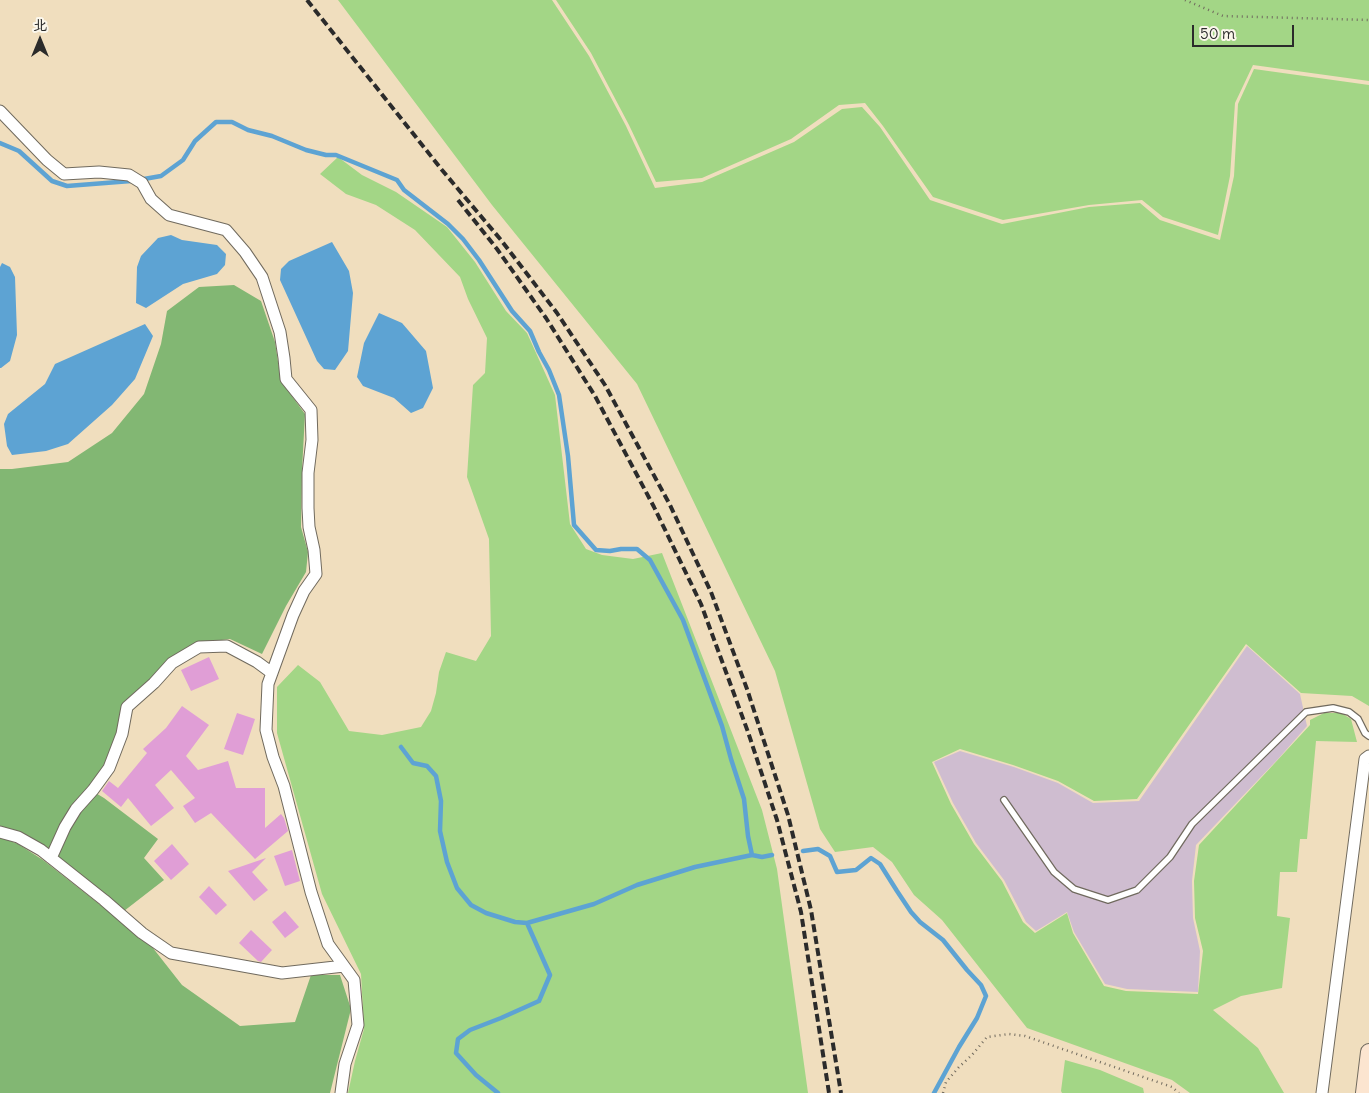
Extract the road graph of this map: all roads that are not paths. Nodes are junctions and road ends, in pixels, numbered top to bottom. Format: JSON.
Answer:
{"nodes":[{"id":1,"x":0,"y":111,"type":"edge"},
{"id":2,"x":272,"y":672,"type":"junction"},
{"id":3,"x":1369,"y":736,"type":"edge"},
{"id":4,"x":1369,"y":756,"type":"edge"},
{"id":5,"x":1004,"y":800,"type":"dead end"},
{"id":6,"x":0,"y":832,"type":"edge"},
{"id":7,"x":51,"y":858,"type":"junction"},
{"id":8,"x":344,"y":966,"type":"junction"},
{"id":9,"x":1369,"y":1052,"type":"edge"},
{"id":10,"x":340,"y":1093,"type":"edge"},
{"id":11,"x":1322,"y":1093,"type":"edge"},
{"id":12,"x":1364,"y":1093,"type":"edge"}],
"edges":[{"from":1,"to":2,"type":"street"},
{"from":2,"to":7,"type":"street"},
{"from":2,"to":8,"type":"street"},
{"from":3,"to":5,"type":"lane"},
{"from":4,"to":11,"type":"street"},
{"from":6,"to":7,"type":"street"},
{"from":7,"to":8,"type":"street"},
{"from":8,"to":10,"type":"street"},
{"from":9,"to":12,"type":"street"}]}
